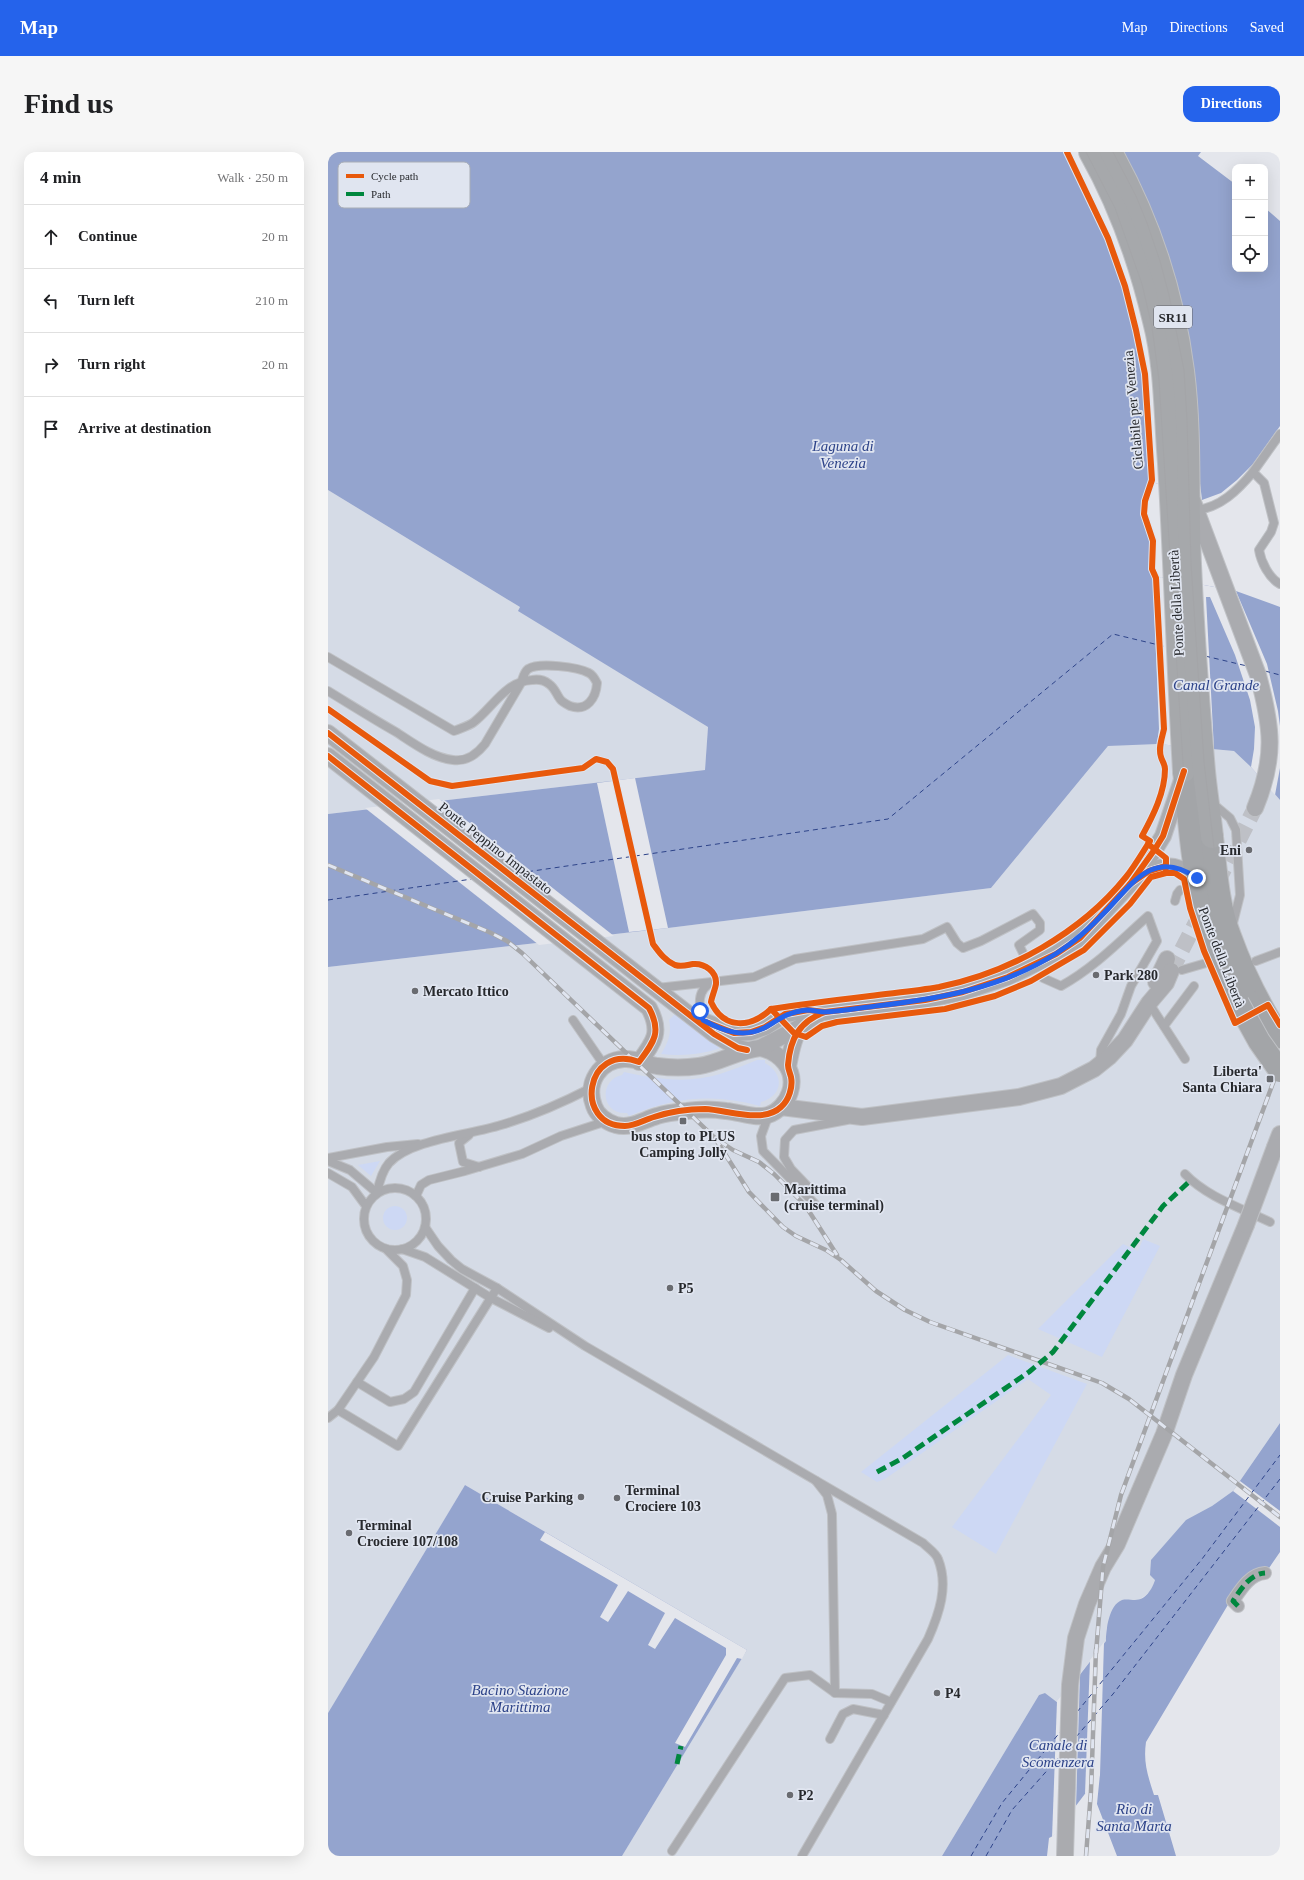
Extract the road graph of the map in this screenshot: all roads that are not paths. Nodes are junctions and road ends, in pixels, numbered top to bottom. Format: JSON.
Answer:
{"nodes":[{"id":1,"x":1090,"y":152,"type":"edge"},
{"id":2,"x":1111,"y":152,"type":"edge"},
{"id":3,"x":1280,"y":434,"type":"edge"},
{"id":4,"x":1253,"y":472,"type":"junction"},
{"id":5,"x":1185,"y":499,"type":"junction"},
{"id":6,"x":1280,"y":584,"type":"edge"},
{"id":7,"x":328,"y":657,"type":"edge"},
{"id":8,"x":521,"y":683,"type":"junction"},
{"id":9,"x":328,"y":691,"type":"edge"},
{"id":10,"x":328,"y":733,"type":"edge"},
{"id":11,"x":328,"y":756,"type":"edge"},
{"id":12,"x":1191,"y":765,"type":"junction"},
{"id":13,"x":1209,"y":801,"type":"junction"},
{"id":14,"x":1252,"y":805,"type":"tunnel mouth"},
{"id":15,"x":1191,"y":834,"type":"junction"},
{"id":16,"x":1212,"y":837,"type":"joint"},
{"id":17,"x":1158,"y":846,"type":"junction"},
{"id":18,"x":1130,"y":884,"type":"junction"},
{"id":19,"x":1188,"y":884,"type":"junction"},
{"id":20,"x":1176,"y":901,"type":"dead end"},
{"id":21,"x":1229,"y":935,"type":"junction"},
{"id":22,"x":1280,"y":952,"type":"edge"},
{"id":23,"x":1024,"y":955,"type":"dead end"},
{"id":24,"x":1220,"y":959,"type":"junction"},
{"id":25,"x":1256,"y":961,"type":"dead end"},
{"id":26,"x":1173,"y":967,"type":"joint"},
{"id":27,"x":1043,"y":978,"type":"dead end"},
{"id":28,"x":712,"y":982,"type":"junction"},
{"id":29,"x":653,"y":985,"type":"junction"},
{"id":30,"x":1194,"y":986,"type":"dead end"},
{"id":31,"x":1245,"y":995,"type":"junction"},
{"id":32,"x":1149,"y":1003,"type":"junction"},
{"id":33,"x":825,"y":1012,"type":"junction"},
{"id":34,"x":698,"y":1018,"type":"junction"},
{"id":35,"x":573,"y":1020,"type":"dead end"},
{"id":36,"x":1164,"y":1026,"type":"junction"},
{"id":37,"x":800,"y":1027,"type":"junction"},
{"id":38,"x":1280,"y":1037,"type":"edge"},
{"id":39,"x":753,"y":1049,"type":"junction"},
{"id":40,"x":1185,"y":1059,"type":"dead end"},
{"id":41,"x":639,"y":1062,"type":"junction"},
{"id":42,"x":1100,"y":1064,"type":"junction"},
{"id":43,"x":604,"y":1065,"type":"junction"},
{"id":44,"x":788,"y":1067,"type":"junction"},
{"id":45,"x":1280,"y":1071,"type":"edge"},
{"id":46,"x":591,"y":1088,"type":"junction"},
{"id":47,"x":775,"y":1111,"type":"junction"},
{"id":48,"x":862,"y":1117,"type":"junction"},
{"id":49,"x":607,"y":1121,"type":"junction"},
{"id":50,"x":471,"y":1133,"type":"junction"},
{"id":51,"x":1278,"y":1140,"type":"edge"},
{"id":52,"x":427,"y":1143,"type":"junction"},
{"id":53,"x":328,"y":1158,"type":"edge"},
{"id":54,"x":328,"y":1161,"type":"edge"},
{"id":55,"x":479,"y":1167,"type":"junction"},
{"id":56,"x":328,"y":1173,"type":"edge"},
{"id":57,"x":1185,"y":1174,"type":"dead end"},
{"id":58,"x":812,"y":1192,"type":"dead end"},
{"id":59,"x":377,"y":1193,"type":"junction"},
{"id":60,"x":416,"y":1196,"type":"junction"},
{"id":61,"x":815,"y":1204,"type":"dead end"},
{"id":62,"x":366,"y":1206,"type":"junction"},
{"id":63,"x":1270,"y":1222,"type":"dead end"},
{"id":64,"x":425,"y":1227,"type":"junction"},
{"id":65,"x":386,"y":1249,"type":"junction"},
{"id":66,"x":402,"y":1249,"type":"junction"},
{"id":67,"x":475,"y":1288,"type":"junction"},
{"id":68,"x":497,"y":1288,"type":"junction"},
{"id":69,"x":491,"y":1298,"type":"junction"},
{"id":70,"x":585,"y":1346,"type":"junction"},
{"id":71,"x":357,"y":1382,"type":"junction"},
{"id":72,"x":338,"y":1410,"type":"junction"},
{"id":73,"x":328,"y":1418,"type":"edge"},
{"id":74,"x":813,"y":1477,"type":"junction"},
{"id":75,"x":1265,"y":1573,"type":"dead end"},
{"id":76,"x":1238,"y":1606,"type":"dead end"},
{"id":77,"x":835,"y":1692,"type":"junction"},
{"id":78,"x":891,"y":1702,"type":"junction"},
{"id":79,"x":884,"y":1715,"type":"junction"},
{"id":80,"x":830,"y":1739,"type":"dead end"},
{"id":81,"x":672,"y":1851,"type":"dead end"},
{"id":82,"x":802,"y":1856,"type":"edge"},
{"id":83,"x":1065,"y":1856,"type":"edge"}],
"edges":[{"from":1,"to":5,"type":"highway","name":"Ponte della Libertà","number":"SR11"},
{"from":2,"to":5,"type":"highway","name":"Ponte della Libertà","number":"SR11"},
{"from":3,"to":4,"type":"lane"},
{"from":4,"to":5,"type":"lane"},
{"from":4,"to":6,"type":"lane"},
{"from":5,"to":12,"type":"highway","name":"Ponte della Libertà","number":"SR11"},
{"from":5,"to":14,"type":"street"},
{"from":7,"to":8,"type":"lane"},
{"from":8,"to":8,"type":"lane"},
{"from":8,"to":9,"type":"lane"},
{"from":10,"to":29,"type":"street","name":"Ponte Peppino Impastato"},
{"from":11,"to":41,"type":"street"},
{"from":12,"to":13,"type":"highway","name":"Ponte della Libertà"},
{"from":12,"to":15,"type":"main road","name":"Ponte della Libertà"},
{"from":12,"to":17,"type":"street"},
{"from":13,"to":16,"type":"highway","name":"Ponte della Libertà"},
{"from":13,"to":21,"type":"lane"},
{"from":15,"to":17,"type":"street"},
{"from":15,"to":19,"type":"main road","name":"Ponte della Libertà"},
{"from":15,"to":21,"type":"main road"},
{"from":16,"to":21,"type":"main road","name":"Ponte della Libertà"},
{"from":17,"to":18,"type":"street"},
{"from":18,"to":19,"type":"street"},
{"from":18,"to":33,"type":"street"},
{"from":19,"to":20,"type":"lane"},
{"from":19,"to":24,"type":"main road","name":"Ponte della Libertà"},
{"from":21,"to":31,"type":"main road","name":"Ponte della Libertà"},
{"from":22,"to":25,"type":"lane"},
{"from":23,"to":28,"type":"lane"},
{"from":24,"to":26,"type":"lane"},
{"from":24,"to":31,"type":"main road","name":"Ponte della Libertà"},
{"from":26,"to":32,"type":"street"},
{"from":27,"to":42,"type":"lane"},
{"from":28,"to":29,"type":"lane"},
{"from":28,"to":34,"type":"lane"},
{"from":29,"to":34,"type":"street","name":"Ponte Peppino Impastato"},
{"from":30,"to":36,"type":"lane"},
{"from":31,"to":38,"type":"main road","name":"Ponte della Libertà"},
{"from":31,"to":45,"type":"main road","name":"Ponte della Libertà","bridge":true},
{"from":32,"to":36,"type":"lane"},
{"from":32,"to":42,"type":"street"},
{"from":33,"to":34,"type":"street"},
{"from":33,"to":37,"type":"street"},
{"from":34,"to":39,"type":"street"},
{"from":35,"to":43,"type":"lane"},
{"from":36,"to":40,"type":"lane"},
{"from":37,"to":39,"type":"street"},
{"from":37,"to":44,"type":"street"},
{"from":39,"to":41,"type":"street"},
{"from":39,"to":44,"type":"street"},
{"from":41,"to":43,"type":"street"},
{"from":42,"to":48,"type":"street"},
{"from":43,"to":46,"type":"street"},
{"from":44,"to":47,"type":"street"},
{"from":46,"to":49,"type":"street"},
{"from":46,"to":50,"type":"lane"},
{"from":47,"to":48,"type":"street"},
{"from":47,"to":49,"type":"street"},
{"from":47,"to":61,"type":"lane"},
{"from":48,"to":58,"type":"lane"},
{"from":49,"to":55,"type":"lane"},
{"from":50,"to":52,"type":"lane"},
{"from":50,"to":55,"type":"lane"},
{"from":51,"to":83,"type":"street","bridge":true},
{"from":52,"to":53,"type":"lane"},
{"from":52,"to":59,"type":"lane"},
{"from":54,"to":59,"type":"lane"},
{"from":55,"to":60,"type":"lane"},
{"from":56,"to":62,"type":"lane"},
{"from":57,"to":63,"type":"lane"},
{"from":59,"to":60,"type":"lane"},
{"from":59,"to":62,"type":"lane"},
{"from":60,"to":64,"type":"lane"},
{"from":62,"to":65,"type":"lane"},
{"from":64,"to":66,"type":"lane"},
{"from":64,"to":68,"type":"lane"},
{"from":65,"to":66,"type":"lane"},
{"from":65,"to":71,"type":"lane"},
{"from":66,"to":67,"type":"lane"},
{"from":67,"to":69,"type":"lane"},
{"from":67,"to":71,"type":"lane"},
{"from":68,"to":69,"type":"lane"},
{"from":68,"to":70,"type":"lane"},
{"from":69,"to":70,"type":"lane"},
{"from":69,"to":72,"type":"lane"},
{"from":70,"to":74,"type":"lane"},
{"from":71,"to":72,"type":"lane"},
{"from":72,"to":73,"type":"lane"},
{"from":74,"to":77,"type":"lane"},
{"from":74,"to":78,"type":"lane"},
{"from":75,"to":76,"type":"street"},
{"from":77,"to":78,"type":"lane"},
{"from":77,"to":81,"type":"lane"},
{"from":78,"to":79,"type":"lane"},
{"from":79,"to":80,"type":"lane"},
{"from":79,"to":82,"type":"lane"}]}
